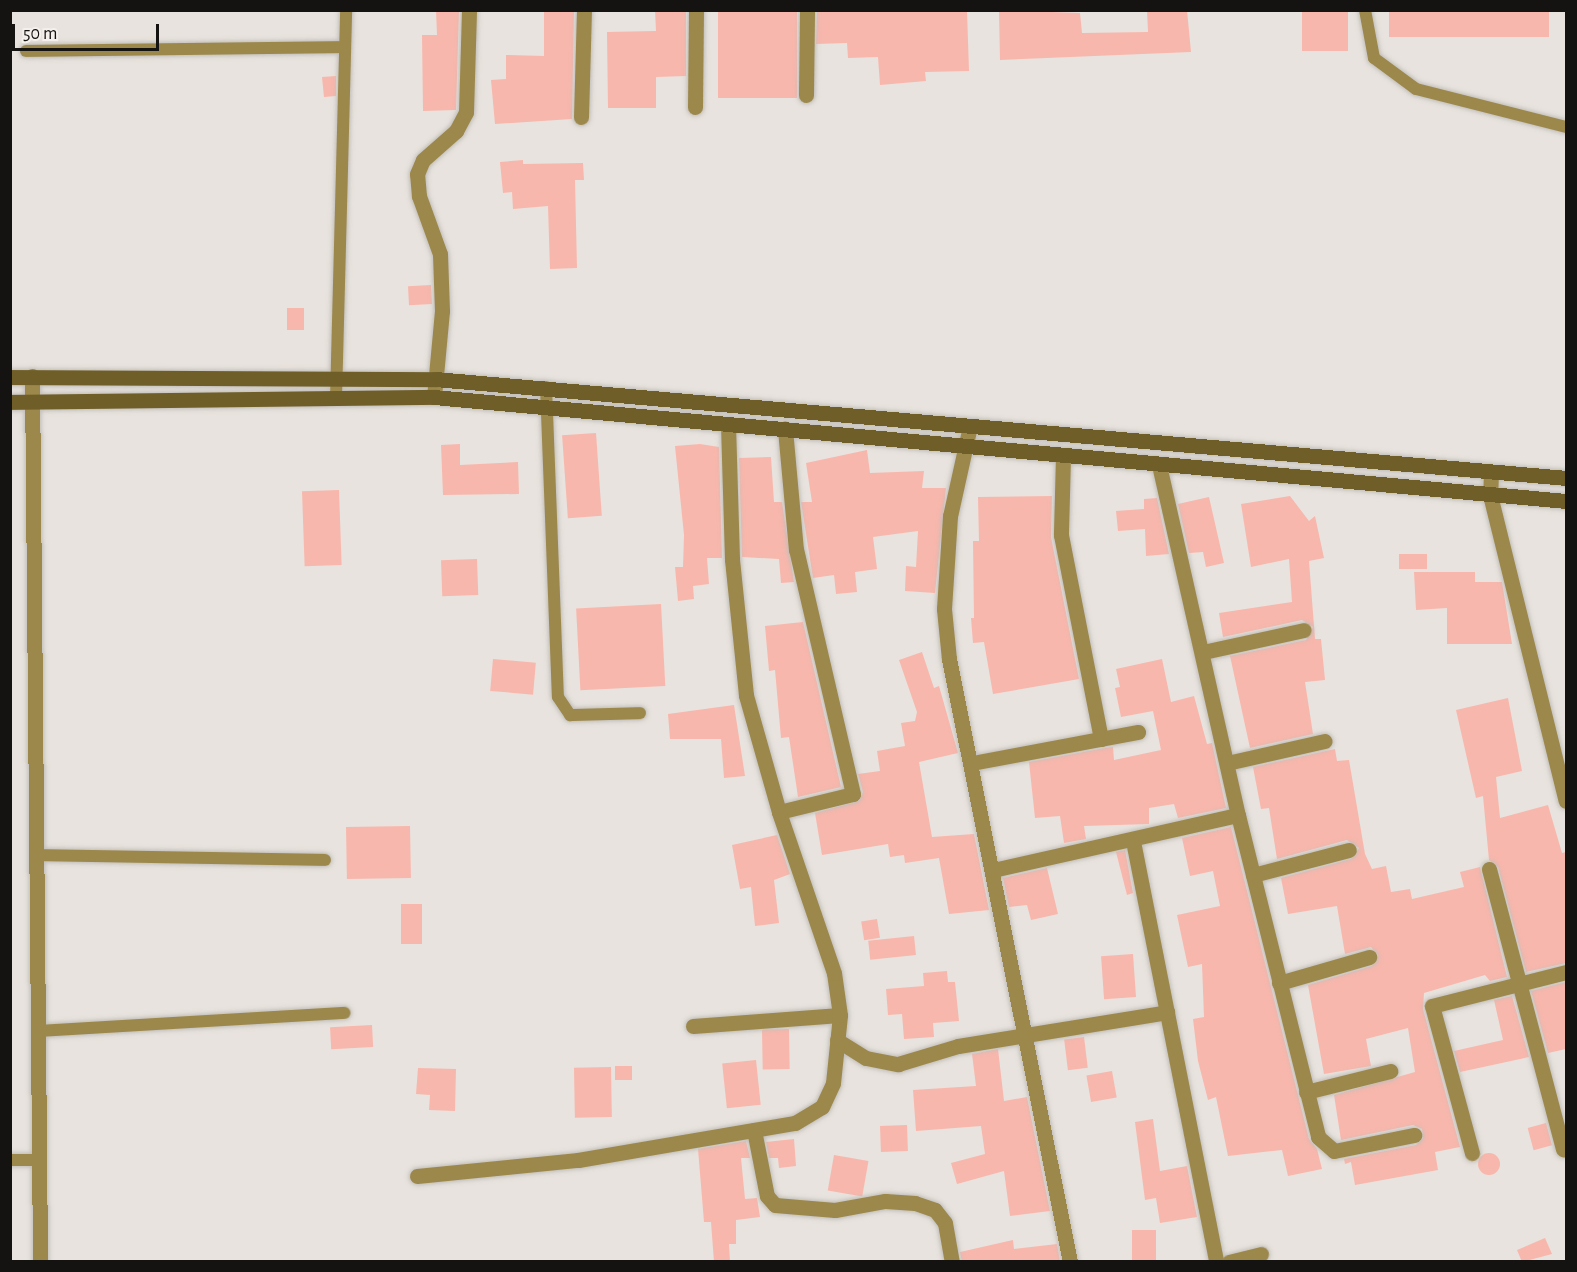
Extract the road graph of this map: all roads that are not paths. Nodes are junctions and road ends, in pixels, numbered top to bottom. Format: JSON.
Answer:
{"nodes":[{"id":1,"x":346,"y":10,"type":"edge"},
{"id":2,"x":469,"y":10,"type":"edge"},
{"id":3,"x":584,"y":10,"type":"edge"},
{"id":4,"x":696,"y":10,"type":"edge"},
{"id":5,"x":807,"y":10,"type":"edge"},
{"id":6,"x":1365,"y":10,"type":"edge"},
{"id":7,"x":345,"y":48,"type":"junction"},
{"id":8,"x":26,"y":51,"type":"dead end"},
{"id":9,"x":806,"y":95,"type":"dead end"},
{"id":10,"x":695,"y":106,"type":"dead end"},
{"id":11,"x":581,"y":117,"type":"dead end"},
{"id":12,"x":1566,"y":128,"type":"edge"},
{"id":13,"x":32,"y":376,"type":"junction"},
{"id":14,"x":10,"y":377,"type":"edge"},
{"id":15,"x":336,"y":378,"type":"junction"},
{"id":16,"x":435,"y":378,"type":"junction"},
{"id":17,"x":546,"y":387,"type":"junction"},
{"id":18,"x":434,"y":397,"type":"junction"},
{"id":19,"x":336,"y":398,"type":"junction"},
{"id":20,"x":10,"y":402,"type":"edge"},
{"id":21,"x":33,"y":403,"type":"junction"},
{"id":22,"x":545,"y":405,"type":"junction"},
{"id":23,"x":728,"y":424,"type":"junction"},
{"id":24,"x":970,"y":426,"type":"junction"},
{"id":25,"x":785,"y":428,"type":"junction"},
{"id":26,"x":966,"y":447,"type":"junction"},
{"id":27,"x":1063,"y":456,"type":"junction"},
{"id":28,"x":1159,"y":465,"type":"junction"},
{"id":29,"x":1491,"y":472,"type":"junction"},
{"id":30,"x":1566,"y":478,"type":"edge"},
{"id":31,"x":1491,"y":495,"type":"junction"},
{"id":32,"x":1566,"y":501,"type":"edge"},
{"id":33,"x":1304,"y":630,"type":"dead end"},
{"id":34,"x":1203,"y":652,"type":"junction"},
{"id":35,"x":640,"y":713,"type":"dead end"},
{"id":36,"x":1138,"y":732,"type":"dead end"},
{"id":37,"x":1101,"y":739,"type":"junction"},
{"id":38,"x":1325,"y":741,"type":"dead end"},
{"id":39,"x":972,"y":763,"type":"junction"},
{"id":40,"x":1227,"y":763,"type":"junction"},
{"id":41,"x":1566,"y":801,"type":"edge"},
{"id":42,"x":779,"y":812,"type":"junction"},
{"id":43,"x":1238,"y":815,"type":"junction"},
{"id":44,"x":1133,"y":841,"type":"junction"},
{"id":45,"x":1349,"y":850,"type":"dead end"},
{"id":46,"x":38,"y":855,"type":"junction"},
{"id":47,"x":325,"y":860,"type":"dead end"},
{"id":48,"x":1489,"y":869,"type":"dead end"},
{"id":49,"x":993,"y":870,"type":"junction"},
{"id":50,"x":1253,"y":875,"type":"junction"},
{"id":51,"x":1369,"y":957,"type":"dead end"},
{"id":52,"x":1566,"y":972,"type":"edge"},
{"id":53,"x":1279,"y":983,"type":"junction"},
{"id":54,"x":1522,"y":983,"type":"junction"},
{"id":55,"x":1167,"y":1012,"type":"junction"},
{"id":56,"x":344,"y":1013,"type":"dead end"},
{"id":57,"x":840,"y":1015,"type":"junction"},
{"id":58,"x":693,"y":1026,"type":"dead end"},
{"id":59,"x":40,"y":1031,"type":"junction"},
{"id":60,"x":1026,"y":1036,"type":"junction"},
{"id":61,"x":837,"y":1040,"type":"junction"},
{"id":62,"x":1390,"y":1071,"type":"dead end"},
{"id":63,"x":1306,"y":1092,"type":"junction"},
{"id":64,"x":754,"y":1130,"type":"junction"},
{"id":65,"x":1414,"y":1135,"type":"dead end"},
{"id":66,"x":1563,"y":1149,"type":"dead end"},
{"id":67,"x":1472,"y":1153,"type":"dead end"},
{"id":68,"x":10,"y":1160,"type":"edge"},
{"id":69,"x":40,"y":1160,"type":"junction"},
{"id":70,"x":417,"y":1176,"type":"dead end"},
{"id":71,"x":1261,"y":1254,"type":"dead end"},
{"id":72,"x":40,"y":1262,"type":"edge"},
{"id":73,"x":952,"y":1262,"type":"edge"},
{"id":74,"x":1070,"y":1262,"type":"edge"},
{"id":75,"x":1216,"y":1262,"type":"edge"},
{"id":76,"x":1229,"y":1262,"type":"edge"}],
"edges":[{"from":1,"to":7,"type":"lane"},
{"from":2,"to":16,"type":"street"},
{"from":3,"to":11,"type":"street"},
{"from":4,"to":10,"type":"street"},
{"from":5,"to":9,"type":"street"},
{"from":6,"to":12,"type":"lane"},
{"from":7,"to":8,"type":"lane"},
{"from":7,"to":15,"type":"lane"},
{"from":13,"to":14,"type":"street"},
{"from":13,"to":15,"type":"street"},
{"from":13,"to":21,"type":"street"},
{"from":15,"to":16,"type":"street"},
{"from":15,"to":19,"type":"lane"},
{"from":16,"to":17,"type":"street"},
{"from":16,"to":18,"type":"street"},
{"from":17,"to":22,"type":"lane"},
{"from":17,"to":24,"type":"street"},
{"from":18,"to":19,"type":"street"},
{"from":18,"to":22,"type":"street"},
{"from":19,"to":21,"type":"street"},
{"from":20,"to":21,"type":"street"},
{"from":21,"to":46,"type":"street"},
{"from":22,"to":23,"type":"street"},
{"from":22,"to":35,"type":"lane"},
{"from":23,"to":25,"type":"street"},
{"from":23,"to":42,"type":"street"},
{"from":24,"to":26,"type":"street"},
{"from":24,"to":29,"type":"street"},
{"from":25,"to":26,"type":"street"},
{"from":25,"to":42,"type":"street"},
{"from":26,"to":27,"type":"street"},
{"from":26,"to":39,"type":"street"},
{"from":27,"to":28,"type":"street"},
{"from":27,"to":37,"type":"street"},
{"from":28,"to":31,"type":"street"},
{"from":28,"to":34,"type":"street"},
{"from":29,"to":30,"type":"street"},
{"from":29,"to":31,"type":"street"},
{"from":31,"to":32,"type":"street"},
{"from":31,"to":41,"type":"street"},
{"from":33,"to":34,"type":"street"},
{"from":34,"to":40,"type":"street"},
{"from":36,"to":37,"type":"street"},
{"from":37,"to":39,"type":"street"},
{"from":38,"to":40,"type":"street"},
{"from":39,"to":49,"type":"street"},
{"from":40,"to":43,"type":"street"},
{"from":42,"to":57,"type":"street"},
{"from":43,"to":44,"type":"street"},
{"from":43,"to":50,"type":"street"},
{"from":44,"to":49,"type":"street"},
{"from":44,"to":55,"type":"street"},
{"from":45,"to":50,"type":"street"},
{"from":46,"to":47,"type":"lane"},
{"from":46,"to":59,"type":"street"},
{"from":48,"to":54,"type":"street"},
{"from":49,"to":60,"type":"street"},
{"from":50,"to":53,"type":"street"},
{"from":51,"to":53,"type":"street"},
{"from":52,"to":54,"type":"street"},
{"from":53,"to":63,"type":"street"},
{"from":54,"to":66,"type":"street"},
{"from":54,"to":67,"type":"street"},
{"from":55,"to":60,"type":"street"},
{"from":55,"to":75,"type":"street"},
{"from":56,"to":59,"type":"lane"},
{"from":57,"to":58,"type":"street"},
{"from":57,"to":61,"type":"street"},
{"from":59,"to":69,"type":"street"},
{"from":60,"to":61,"type":"street"},
{"from":60,"to":74,"type":"street"},
{"from":61,"to":64,"type":"street"},
{"from":62,"to":63,"type":"street"},
{"from":63,"to":65,"type":"street"},
{"from":64,"to":70,"type":"street"},
{"from":64,"to":73,"type":"street"},
{"from":68,"to":69,"type":"lane"},
{"from":69,"to":72,"type":"street"},
{"from":71,"to":76,"type":"street"}]}
